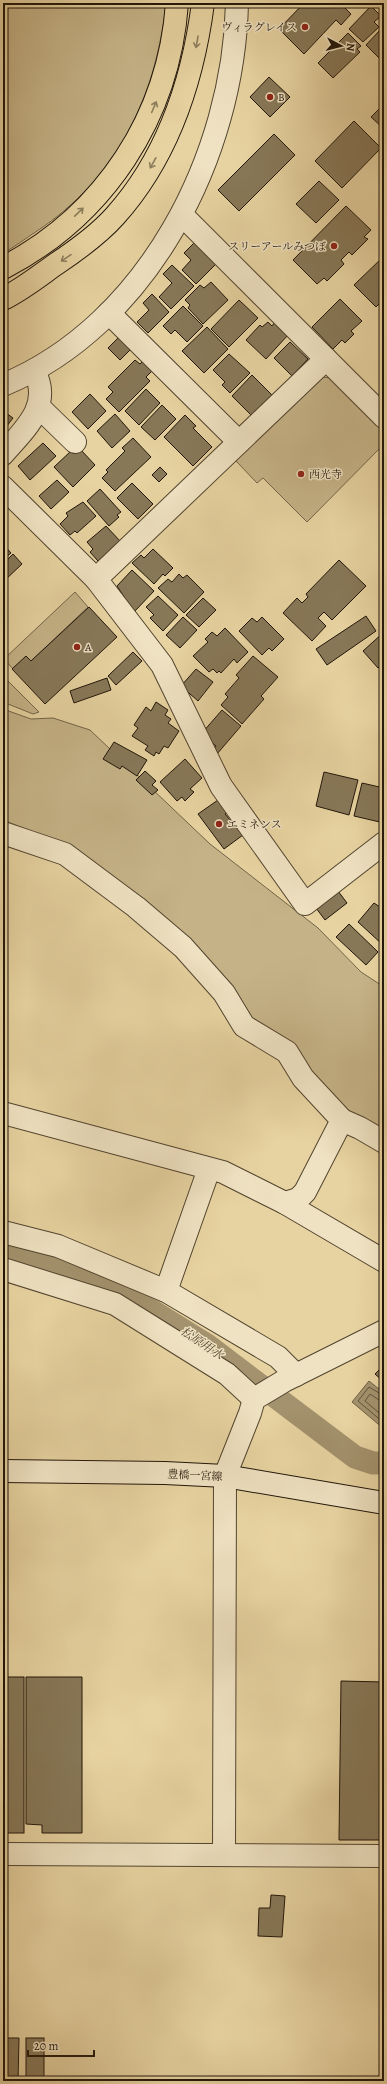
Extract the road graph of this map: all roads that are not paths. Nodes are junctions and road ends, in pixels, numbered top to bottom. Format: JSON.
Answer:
{"nodes":[{"id":1,"x":177,"y":3,"type":"edge"},
{"id":2,"x":203,"y":3,"type":"edge"},
{"id":3,"x":237,"y":3,"type":"edge"},
{"id":4,"x":182,"y":215,"type":"junction"},
{"id":5,"x":3,"y":268,"type":"edge"},
{"id":6,"x":3,"y":299,"type":"edge"},
{"id":7,"x":109,"y":313,"type":"junction"},
{"id":8,"x":326,"y":359,"type":"junction"},
{"id":9,"x":34,"y":371,"type":"junction"},
{"id":10,"x":3,"y":385,"type":"edge"},
{"id":11,"x":39,"y":407,"type":"junction"},
{"id":12,"x":384,"y":416,"type":"edge"},
{"id":13,"x":75,"y":442,"type":"dead end"},
{"id":14,"x":239,"y":442,"type":"junction"},
{"id":15,"x":3,"y":454,"type":"edge"},
{"id":16,"x":3,"y":487,"type":"edge"},
{"id":17,"x":96,"y":579,"type":"junction"},
{"id":18,"x":3,"y":832,"type":"edge"},
{"id":19,"x":384,"y":843,"type":"edge"},
{"id":20,"x":3,"y":1113,"type":"edge"},
{"id":21,"x":342,"y":1120,"type":"junction"},
{"id":22,"x":384,"y":1142,"type":"edge"},
{"id":23,"x":209,"y":1169,"type":"junction"},
{"id":24,"x":285,"y":1203,"type":"junction"},
{"id":25,"x":3,"y":1232,"type":"edge"},
{"id":26,"x":384,"y":1261,"type":"edge"},
{"id":27,"x":3,"y":1269,"type":"edge"},
{"id":28,"x":166,"y":1291,"type":"junction"},
{"id":29,"x":384,"y":1331,"type":"edge"},
{"id":30,"x":290,"y":1378,"type":"junction"},
{"id":31,"x":259,"y":1395,"type":"junction"},
{"id":32,"x":3,"y":1471,"type":"edge"},
{"id":33,"x":225,"y":1476,"type":"junction"},
{"id":34,"x":384,"y":1503,"type":"edge"},
{"id":35,"x":3,"y":1854,"type":"edge"},
{"id":36,"x":224,"y":1855,"type":"junction"},
{"id":37,"x":384,"y":1856,"type":"edge"}],
"edges":[{"from":5,"to":1,"type":"highway","one_way":true},
{"from":2,"to":6,"type":"highway","one_way":true},
{"from":3,"to":4,"type":"street"},
{"from":4,"to":7,"type":"street"},
{"from":4,"to":8,"type":"street"},
{"from":7,"to":9,"type":"street"},
{"from":7,"to":14,"type":"street"},
{"from":8,"to":12,"type":"street"},
{"from":8,"to":14,"type":"street"},
{"from":9,"to":10,"type":"street"},
{"from":9,"to":11,"type":"street"},
{"from":11,"to":13,"type":"street"},
{"from":11,"to":15,"type":"street"},
{"from":14,"to":17,"type":"street"},
{"from":16,"to":17,"type":"street"},
{"from":17,"to":19,"type":"street"},
{"from":18,"to":21,"type":"street"},
{"from":20,"to":23,"type":"street"},
{"from":21,"to":22,"type":"street"},
{"from":21,"to":24,"type":"street"},
{"from":23,"to":24,"type":"street"},
{"from":23,"to":28,"type":"street"},
{"from":24,"to":26,"type":"street"},
{"from":25,"to":28,"type":"street"},
{"from":27,"to":31,"type":"street"},
{"from":28,"to":30,"type":"street"},
{"from":29,"to":30,"type":"street"},
{"from":30,"to":31,"type":"street"},
{"from":31,"to":33,"type":"street"},
{"from":32,"to":33,"type":"street","name":"豊橋一宮線"},
{"from":33,"to":34,"type":"street","name":"豊橋一宮線"},
{"from":33,"to":36,"type":"street"},
{"from":35,"to":36,"type":"street"},
{"from":36,"to":37,"type":"street"}]}
